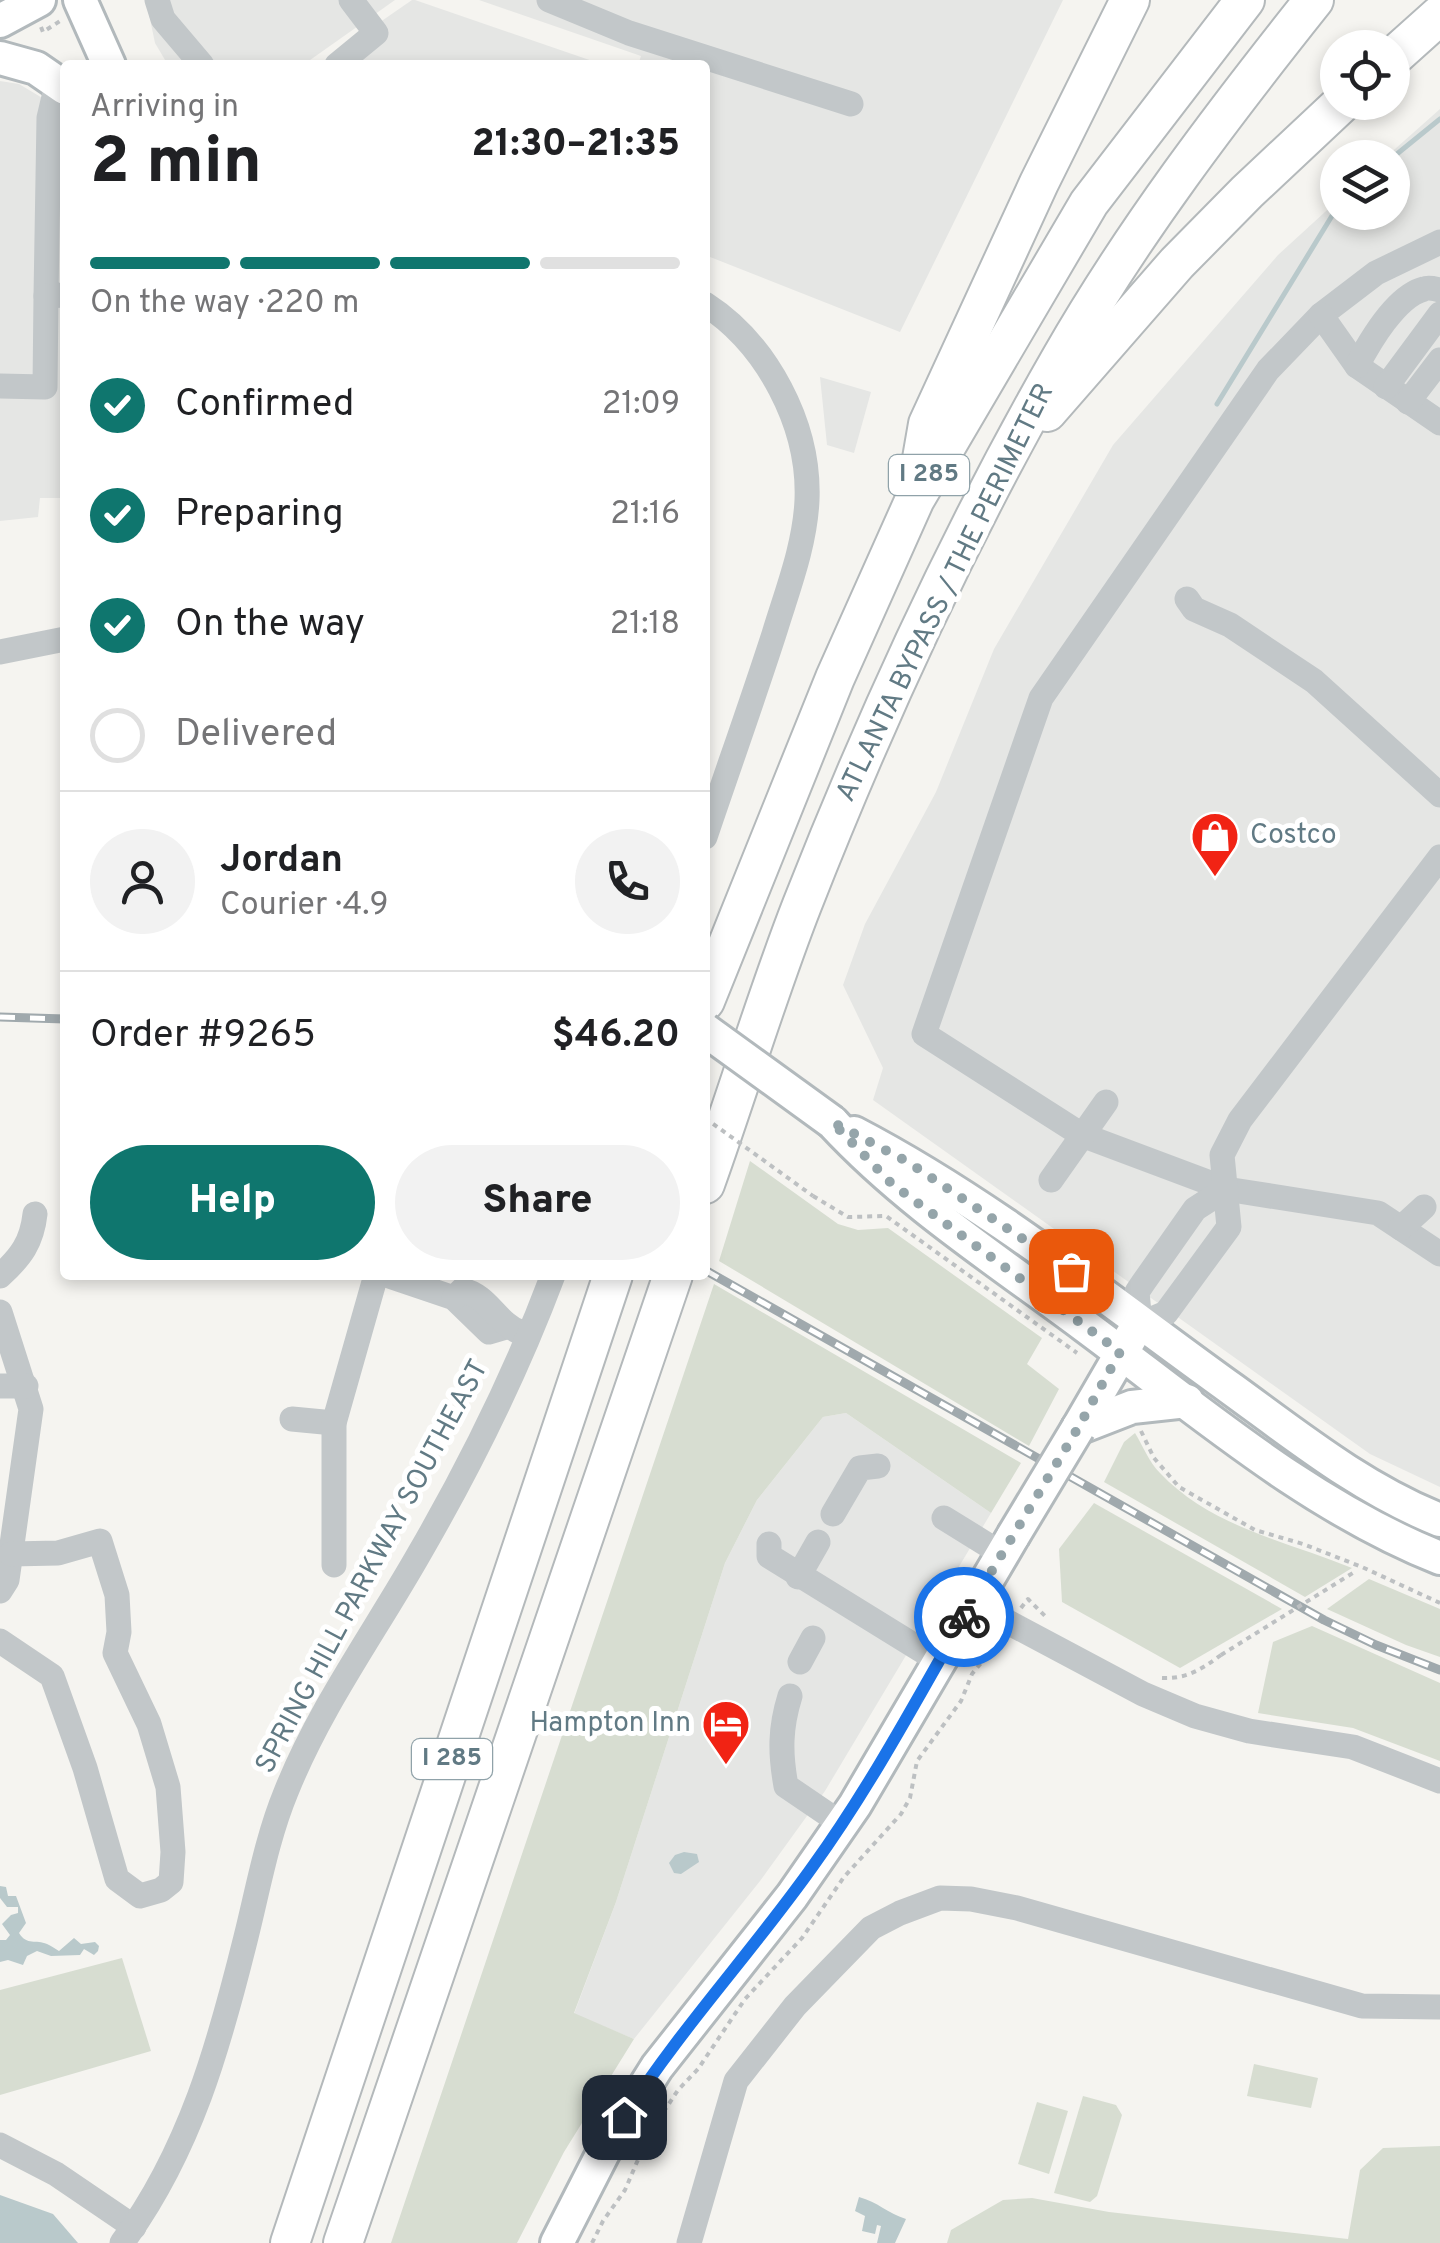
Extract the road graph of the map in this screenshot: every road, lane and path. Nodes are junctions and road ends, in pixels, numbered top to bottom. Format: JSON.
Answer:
{"nodes":[{"id":1,"x":40,"y":0,"type":"edge"},
{"id":2,"x":80,"y":0,"type":"edge"},
{"id":3,"x":157,"y":0,"type":"edge"},
{"id":4,"x":351,"y":0,"type":"edge"},
{"id":5,"x":548,"y":0,"type":"edge"},
{"id":6,"x":1130,"y":0,"type":"edge"},
{"id":7,"x":1245,"y":0,"type":"edge"},
{"id":8,"x":1314,"y":0,"type":"edge"},
{"id":9,"x":1440,"y":14,"type":"edge"},
{"id":10,"x":0,"y":21,"type":"edge"},
{"id":11,"x":1410,"y":42,"type":"edge"},
{"id":12,"x":0,"y":58,"type":"edge"},
{"id":13,"x":107,"y":60,"type":"edge"},
{"id":14,"x":198,"y":60,"type":"edge"},
{"id":15,"x":343,"y":60,"type":"edge"},
{"id":16,"x":60,"y":84,"type":"edge"},
{"id":17,"x":60,"y":90,"type":"edge"},
{"id":18,"x":851,"y":104,"type":"dead end"},
{"id":19,"x":1324,"y":120,"type":"edge"},
{"id":20,"x":1440,"y":242,"type":"edge"},
{"id":21,"x":1432,"y":289,"type":"edge"},
{"id":22,"x":56,"y":296,"type":"edge"},
{"id":23,"x":710,"y":308,"type":"edge"},
{"id":24,"x":1440,"y":314,"type":"edge"},
{"id":25,"x":1320,"y":315,"type":"junction"},
{"id":26,"x":1440,"y":360,"type":"edge"},
{"id":27,"x":0,"y":386,"type":"edge"},
{"id":28,"x":1404,"y":394,"type":"edge"},
{"id":29,"x":1011,"y":450,"type":"junction"},
{"id":30,"x":915,"y":499,"type":"junction"},
{"id":31,"x":1187,"y":599,"type":"dead end"},
{"id":32,"x":60,"y":641,"type":"edge"},
{"id":33,"x":0,"y":652,"type":"edge"},
{"id":34,"x":1440,"y":795,"type":"edge"},
{"id":35,"x":710,"y":822,"type":"edge"},
{"id":36,"x":1440,"y":857,"type":"edge"},
{"id":37,"x":710,"y":989,"type":"edge"},
{"id":38,"x":710,"y":1034,"type":"edge"},
{"id":39,"x":1106,"y":1102,"type":"dead end"},
{"id":40,"x":710,"y":1122,"type":"edge"},
{"id":41,"x":832,"y":1122,"type":"junction"},
{"id":42,"x":1082,"y":1135,"type":"junction"},
{"id":43,"x":710,"y":1170,"type":"edge"},
{"id":44,"x":1051,"y":1180,"type":"dead end"},
{"id":45,"x":1226,"y":1188,"type":"junction"},
{"id":46,"x":1424,"y":1207,"type":"dead end"},
{"id":47,"x":35,"y":1214,"type":"dead end"},
{"id":48,"x":1401,"y":1228,"type":"junction"},
{"id":49,"x":1440,"y":1254,"type":"edge"},
{"id":50,"x":0,"y":1276,"type":"edge"},
{"id":51,"x":375,"y":1280,"type":"edge"},
{"id":52,"x":401,"y":1280,"type":"edge"},
{"id":53,"x":550,"y":1280,"type":"edge"},
{"id":54,"x":611,"y":1280,"type":"edge"},
{"id":55,"x":671,"y":1280,"type":"edge"},
{"id":56,"x":0,"y":1312,"type":"edge"},
{"id":57,"x":1140,"y":1324,"type":"junction"},
{"id":58,"x":517,"y":1330,"type":"junction"},
{"id":59,"x":1062,"y":1345,"type":"dead end"},
{"id":60,"x":1120,"y":1352,"type":"junction"},
{"id":61,"x":13,"y":1386,"type":"edge"},
{"id":62,"x":1187,"y":1401,"type":"junction"},
{"id":63,"x":292,"y":1419,"type":"dead end"},
{"id":64,"x":334,"y":1423,"type":"junction"},
{"id":65,"x":1138,"y":1426,"type":"dead end"},
{"id":66,"x":1078,"y":1428,"type":"junction"},
{"id":67,"x":878,"y":1466,"type":"dead end"},
{"id":68,"x":834,"y":1514,"type":"dead end"},
{"id":69,"x":944,"y":1518,"type":"dead end"},
{"id":70,"x":1440,"y":1520,"type":"edge"},
{"id":71,"x":818,"y":1542,"type":"dead end"},
{"id":72,"x":768,"y":1544,"type":"dead end"},
{"id":73,"x":1008,"y":1545,"type":"junction"},
{"id":74,"x":11,"y":1554,"type":"junction"},
{"id":75,"x":1440,"y":1558,"type":"edge"},
{"id":76,"x":334,"y":1565,"type":"dead end"},
{"id":77,"x":1362,"y":1567,"type":"junction"},
{"id":78,"x":798,"y":1577,"type":"junction"},
{"id":79,"x":0,"y":1591,"type":"edge"},
{"id":80,"x":1026,"y":1601,"type":"dead end"},
{"id":81,"x":972,"y":1603,"type":"junction"},
{"id":82,"x":1440,"y":1603,"type":"edge"},
{"id":83,"x":1048,"y":1617,"type":"dead end"},
{"id":84,"x":813,"y":1638,"type":"dead end"},
{"id":85,"x":0,"y":1641,"type":"edge"},
{"id":86,"x":994,"y":1650,"type":"dead end"},
{"id":87,"x":939,"y":1661,"type":"junction"},
{"id":88,"x":800,"y":1662,"type":"dead end"},
{"id":89,"x":1153,"y":1678,"type":"dead end"},
{"id":90,"x":790,"y":1696,"type":"dead end"},
{"id":91,"x":1440,"y":1782,"type":"edge"},
{"id":92,"x":842,"y":1824,"type":"junction"},
{"id":93,"x":1440,"y":2008,"type":"edge"},
{"id":94,"x":0,"y":2145,"type":"edge"},
{"id":95,"x":128,"y":2235,"type":"edge"},
{"id":96,"x":290,"y":2243,"type":"edge"},
{"id":97,"x":344,"y":2243,"type":"edge"},
{"id":98,"x":557,"y":2243,"type":"edge"},
{"id":99,"x":592,"y":2243,"type":"edge"},
{"id":100,"x":690,"y":2243,"type":"edge"}],
"edges":[{"from":1,"to":10,"type":"main road"},
{"from":2,"to":13,"type":"main road"},
{"from":3,"to":14,"type":"street"},
{"from":4,"to":15,"type":"street"},
{"from":5,"to":18,"type":"street"},
{"from":6,"to":30,"type":"highway"},
{"from":7,"to":30,"type":"highway","name":"ATLANTA BYPASS / THE PERIMETER","number":"I 285"},
{"from":8,"to":29,"type":"highway","name":"ATLANTA BYPASS / THE PERIMETER","number":"I 285"},
{"from":9,"to":11,"type":"highway"},
{"from":12,"to":16,"type":"main road"},
{"from":17,"to":22,"type":"street"},
{"from":19,"to":29,"type":"highway"},
{"from":20,"to":25,"type":"street"},
{"from":21,"to":28,"type":"street"},
{"from":22,"to":27,"type":"street"},
{"from":23,"to":35,"type":"street"},
{"from":24,"to":28,"type":"street"},
{"from":25,"to":28,"type":"street"},
{"from":25,"to":42,"type":"street"},
{"from":26,"to":28,"type":"street"},
{"from":29,"to":43,"type":"highway","name":"ATLANTA BYPASS / THE PERIMETER","number":"I 285"},
{"from":30,"to":37,"type":"highway","name":"ATLANTA BYPASS / THE PERIMETER","number":"I 285"},
{"from":31,"to":34,"type":"street"},
{"from":32,"to":33,"type":"street"},
{"from":36,"to":45,"type":"street"},
{"from":38,"to":41,"type":"main road","bridge":true},
{"from":39,"to":42,"type":"street"},
{"from":40,"to":59,"type":"path","bridge":true},
{"from":41,"to":57,"type":"main road"},
{"from":41,"to":60,"type":"main road"},
{"from":42,"to":44,"type":"street"},
{"from":42,"to":45,"type":"street"},
{"from":45,"to":48,"type":"street"},
{"from":45,"to":57,"type":"street"},
{"from":45,"to":57,"type":"street"},
{"from":46,"to":48,"type":"street"},
{"from":47,"to":50,"type":"street"},
{"from":48,"to":49,"type":"street"},
{"from":51,"to":64,"type":"street"},
{"from":52,"to":58,"type":"street"},
{"from":53,"to":58,"type":"street","name":"SPRING HILL PARKWAY SOUTHEAST"},
{"from":54,"to":96,"type":"highway","number":"I 285"},
{"from":55,"to":97,"type":"highway","number":"I 285"},
{"from":56,"to":61,"type":"street"},
{"from":57,"to":60,"type":"main road"},
{"from":57,"to":70,"type":"main road"},
{"from":58,"to":95,"type":"street","name":"SPRING HILL PARKWAY SOUTHEAST"},
{"from":60,"to":62,"type":"main road"},
{"from":60,"to":66,"type":"main road"},
{"from":61,"to":74,"type":"street"},
{"from":62,"to":66,"type":"main road"},
{"from":62,"to":75,"type":"main road"},
{"from":63,"to":64,"type":"street"},
{"from":64,"to":76,"type":"street"},
{"from":65,"to":77,"type":"path"},
{"from":66,"to":73,"type":"main road","bridge":true},
{"from":67,"to":68,"type":"street"},
{"from":69,"to":73,"type":"street"},
{"from":71,"to":78,"type":"street"},
{"from":72,"to":78,"type":"street"},
{"from":73,"to":81,"type":"main road"},
{"from":74,"to":79,"type":"street"},
{"from":74,"to":85,"type":"street"},
{"from":77,"to":82,"type":"path"},
{"from":77,"to":89,"type":"path","bridge":true},
{"from":78,"to":87,"type":"street"},
{"from":80,"to":83,"type":"path"},
{"from":81,"to":87,"type":"main road"},
{"from":81,"to":91,"type":"street"},
{"from":84,"to":88,"type":"street"},
{"from":86,"to":99,"type":"path"},
{"from":87,"to":92,"type":"main road"},
{"from":90,"to":92,"type":"street"},
{"from":92,"to":98,"type":"main road"},
{"from":93,"to":100,"type":"street"},
{"from":94,"to":95,"type":"street","name":"SPRING HILL PARKWAY SOUTHEAST"}]}
